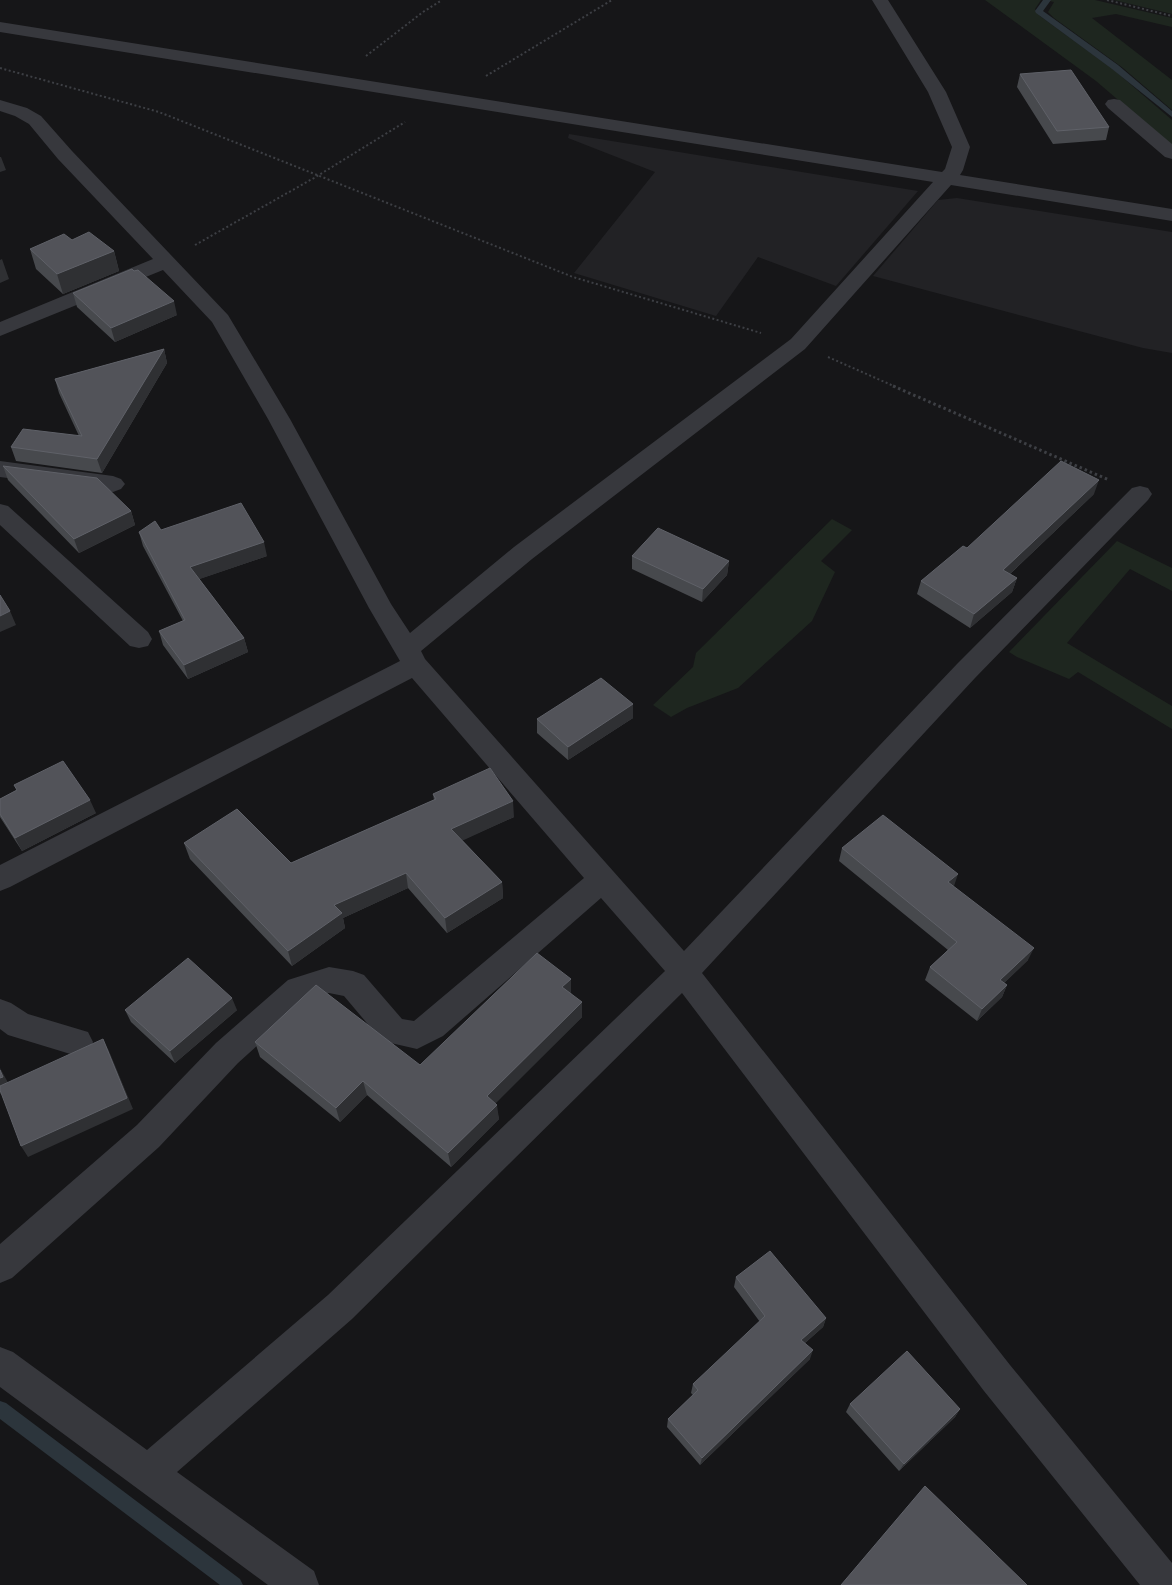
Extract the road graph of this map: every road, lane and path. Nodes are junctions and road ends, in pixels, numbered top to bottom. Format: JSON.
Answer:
{"nodes":[{"id":1,"x":442,"y":0,"type":"edge"},
{"id":2,"x":612,"y":0,"type":"edge"},
{"id":3,"x":880,"y":0,"type":"edge"},
{"id":4,"x":1106,"y":0,"type":"edge"},
{"id":5,"x":1172,"y":16,"type":"edge"},
{"id":6,"x":0,"y":27,"type":"edge"},
{"id":7,"x":359,"y":62,"type":"dead end"},
{"id":8,"x":0,"y":68,"type":"edge"},
{"id":9,"x":443,"y":99,"type":"junction"},
{"id":10,"x":1114,"y":104,"type":"dead end"},
{"id":11,"x":0,"y":105,"type":"edge"},
{"id":12,"x":1172,"y":153,"type":"edge"},
{"id":13,"x":317,"y":176,"type":"junction"},
{"id":14,"x":946,"y":180,"type":"junction"},
{"id":15,"x":1172,"y":215,"type":"edge"},
{"id":16,"x":166,"y":262,"type":"junction"},
{"id":17,"x":0,"y":330,"type":"edge"},
{"id":18,"x":798,"y":344,"type":"junction"},
{"id":19,"x":0,"y":469,"type":"edge"},
{"id":20,"x":114,"y":484,"type":"dead end"},
{"id":21,"x":1140,"y":494,"type":"joint"},
{"id":22,"x":0,"y":512,"type":"edge"},
{"id":23,"x":139,"y":639,"type":"dead end"},
{"id":24,"x":411,"y":657,"type":"junction"},
{"id":25,"x":0,"y":879,"type":"edge"},
{"id":26,"x":603,"y":879,"type":"junction"},
{"id":27,"x":684,"y":972,"type":"junction"},
{"id":28,"x":0,"y":1012,"type":"edge"},
{"id":29,"x":77,"y":1042,"type":"dead end"},
{"id":30,"x":0,"y":1266,"type":"edge"},
{"id":31,"x":0,"y":1365,"type":"edge"},
{"id":32,"x":147,"y":1474,"type":"junction"},
{"id":33,"x":300,"y":1585,"type":"edge"},
{"id":34,"x":1164,"y":1585,"type":"edge"}],
"edges":[{"from":1,"to":7,"type":"path"},
{"from":2,"to":9,"type":"path"},
{"from":3,"to":14,"type":"street"},
{"from":4,"to":5,"type":"path"},
{"from":6,"to":9,"type":"street"},
{"from":8,"to":13,"type":"path"},
{"from":9,"to":13,"type":"path"},
{"from":9,"to":14,"type":"street"},
{"from":10,"to":12,"type":"street"},
{"from":11,"to":16,"type":"street"},
{"from":13,"to":16,"type":"path"},
{"from":13,"to":18,"type":"path"},
{"from":14,"to":15,"type":"street"},
{"from":14,"to":18,"type":"street"},
{"from":16,"to":17,"type":"street"},
{"from":16,"to":24,"type":"street"},
{"from":18,"to":21,"type":"path"},
{"from":18,"to":24,"type":"street"},
{"from":19,"to":20,"type":"street"},
{"from":21,"to":27,"type":"street"},
{"from":22,"to":23,"type":"street"},
{"from":24,"to":25,"type":"street"},
{"from":24,"to":26,"type":"street"},
{"from":26,"to":27,"type":"street"},
{"from":26,"to":30,"type":"street"},
{"from":27,"to":32,"type":"street"},
{"from":27,"to":34,"type":"street"},
{"from":28,"to":29,"type":"street"},
{"from":31,"to":32,"type":"street"},
{"from":32,"to":33,"type":"street"}]}
